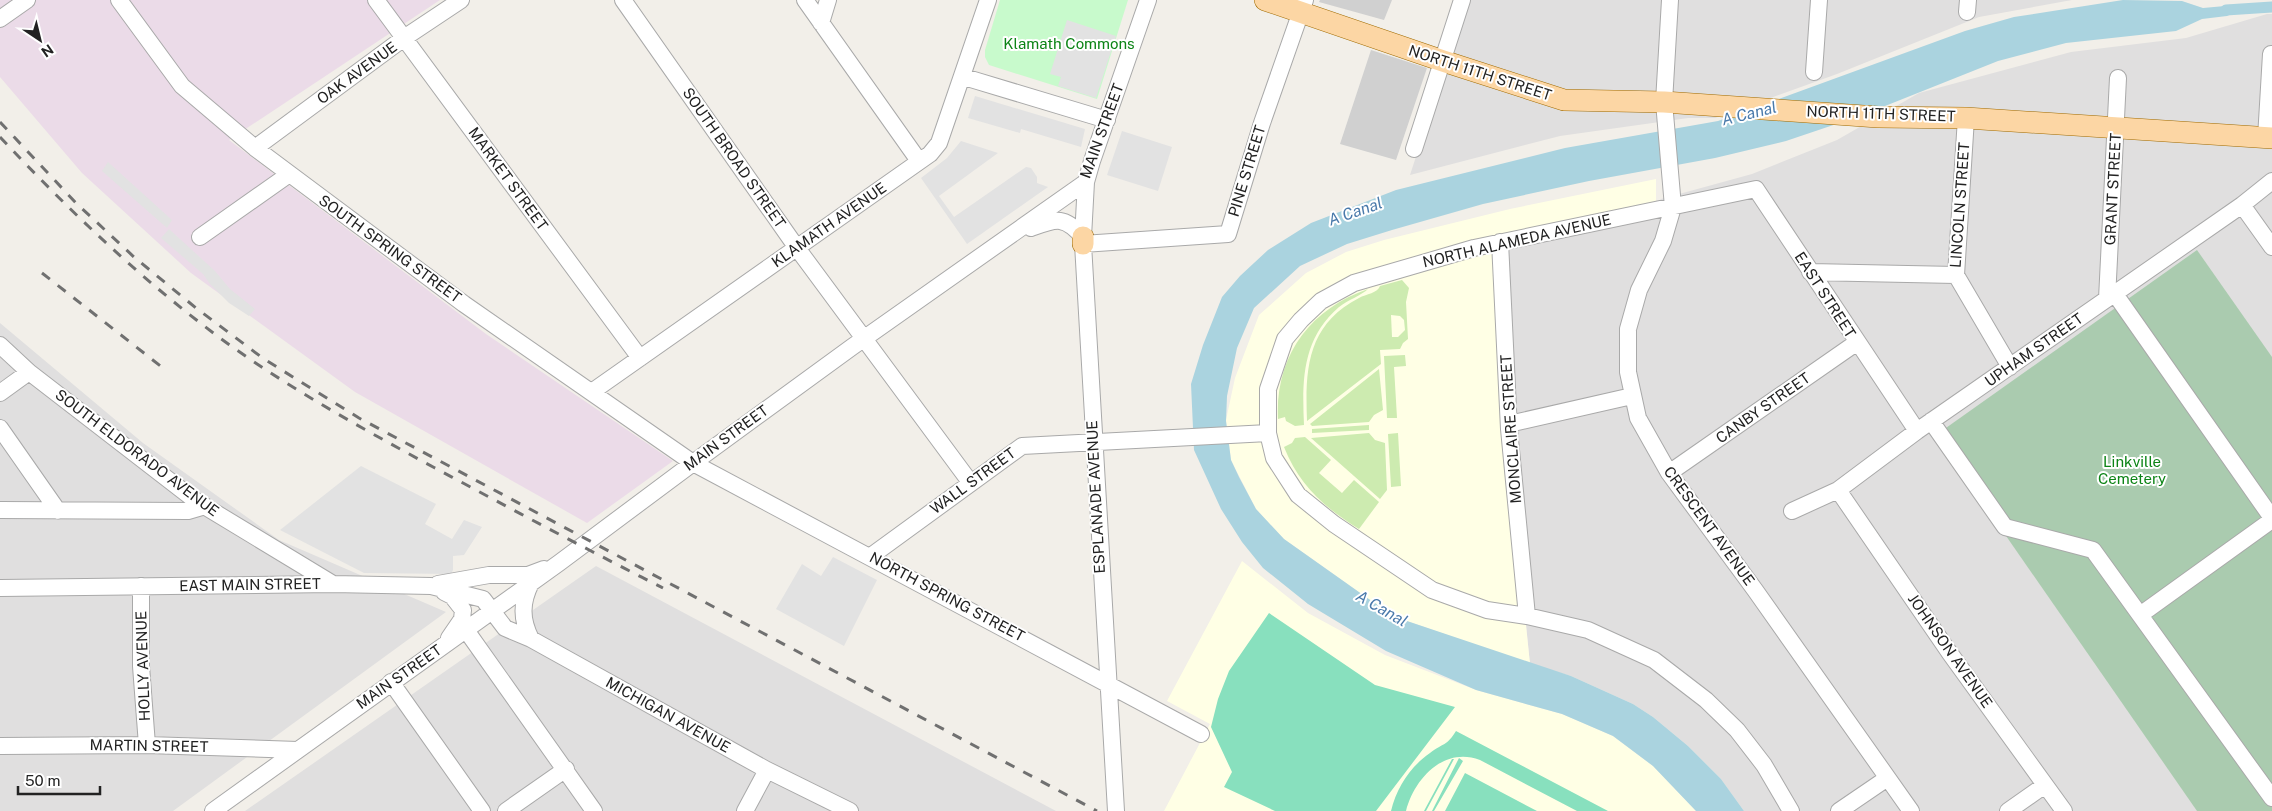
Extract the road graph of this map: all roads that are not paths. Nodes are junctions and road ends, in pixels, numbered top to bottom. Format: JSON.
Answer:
{"nodes":[{"id":1,"x":27,"y":0,"type":"edge"},
{"id":2,"x":119,"y":0,"type":"edge"},
{"id":3,"x":376,"y":0,"type":"edge"},
{"id":4,"x":461,"y":0,"type":"edge"},
{"id":5,"x":623,"y":0,"type":"edge"},
{"id":6,"x":805,"y":0,"type":"edge"},
{"id":7,"x":828,"y":0,"type":"edge"},
{"id":8,"x":988,"y":0,"type":"edge"},
{"id":9,"x":1148,"y":0,"type":"edge"},
{"id":10,"x":1265,"y":0,"type":"edge"},
{"id":11,"x":1462,"y":0,"type":"edge"},
{"id":12,"x":1670,"y":0,"type":"edge"},
{"id":13,"x":1819,"y":0,"type":"edge"},
{"id":14,"x":1304,"y":6,"type":"edge"},
{"id":15,"x":0,"y":19,"type":"edge"},
{"id":16,"x":821,"y":23,"type":"junction"},
{"id":17,"x":404,"y":38,"type":"junction"},
{"id":18,"x":2270,"y":54,"type":"dead end"},
{"id":19,"x":1442,"y":62,"type":"junction"},
{"id":20,"x":1814,"y":72,"type":"dead end"},
{"id":21,"x":964,"y":77,"type":"junction"},
{"id":22,"x":2118,"y":78,"type":"dead end"},
{"id":23,"x":1664,"y":111,"type":"junction"},
{"id":24,"x":1966,"y":118,"type":"junction"},
{"id":25,"x":1107,"y":120,"type":"junction"},
{"id":26,"x":2116,"y":129,"type":"junction"},
{"id":27,"x":2269,"y":138,"type":"edge"},
{"id":28,"x":255,"y":148,"type":"junction"},
{"id":29,"x":1414,"y":149,"type":"dead end"},
{"id":30,"x":920,"y":161,"type":"junction"},
{"id":31,"x":288,"y":175,"type":"junction"},
{"id":32,"x":2272,"y":181,"type":"edge"},
{"id":33,"x":1086,"y":182,"type":"junction"},
{"id":34,"x":2242,"y":205,"type":"junction"},
{"id":35,"x":1673,"y":207,"type":"junction"},
{"id":36,"x":1014,"y":233,"type":"junction"},
{"id":37,"x":200,"y":237,"type":"dead end"},
{"id":38,"x":1083,"y":240,"type":"junction"},
{"id":39,"x":1500,"y":242,"type":"junction"},
{"id":40,"x":2272,"y":247,"type":"edge"},
{"id":41,"x":797,"y":248,"type":"junction"},
{"id":42,"x":1810,"y":272,"type":"junction"},
{"id":43,"x":1956,"y":275,"type":"junction"},
{"id":44,"x":2111,"y":297,"type":"junction"},
{"id":45,"x":864,"y":339,"type":"junction"},
{"id":46,"x":1856,"y":343,"type":"junction"},
{"id":47,"x":0,"y":345,"type":"edge"},
{"id":48,"x":640,"y":358,"type":"junction"},
{"id":49,"x":2010,"y":367,"type":"junction"},
{"id":50,"x":29,"y":372,"type":"junction"},
{"id":51,"x":593,"y":392,"type":"junction"},
{"id":52,"x":0,"y":393,"type":"edge"},
{"id":53,"x":1632,"y":396,"type":"junction"},
{"id":54,"x":1931,"y":421,"type":"junction"},
{"id":55,"x":1509,"y":424,"type":"junction"},
{"id":56,"x":0,"y":428,"type":"edge"},
{"id":57,"x":1917,"y":431,"type":"junction"},
{"id":58,"x":1268,"y":433,"type":"junction"},
{"id":59,"x":1093,"y":442,"type":"junction"},
{"id":60,"x":692,"y":462,"type":"junction"},
{"id":61,"x":1669,"y":473,"type":"junction"},
{"id":62,"x":970,"y":482,"type":"junction"},
{"id":63,"x":1838,"y":490,"type":"junction"},
{"id":64,"x":205,"y":506,"type":"junction"},
{"id":65,"x":0,"y":510,"type":"edge"},
{"id":66,"x":1792,"y":510,"type":"dead end"},
{"id":67,"x":58,"y":511,"type":"junction"},
{"id":68,"x":2272,"y":519,"type":"edge"},
{"id":69,"x":871,"y":556,"type":"junction"},
{"id":70,"x":559,"y":563,"type":"junction"},
{"id":71,"x":333,"y":584,"type":"junction"},
{"id":72,"x":531,"y":584,"type":"junction"},
{"id":73,"x":141,"y":586,"type":"junction"},
{"id":74,"x":431,"y":586,"type":"junction"},
{"id":75,"x":0,"y":588,"type":"edge"},
{"id":76,"x":492,"y":611,"type":"junction"},
{"id":77,"x":2140,"y":615,"type":"junction"},
{"id":78,"x":1527,"y":616,"type":"junction"},
{"id":79,"x":466,"y":630,"type":"junction"},
{"id":80,"x":531,"y":639,"type":"junction"},
{"id":81,"x":445,"y":644,"type":"junction"},
{"id":82,"x":391,"y":682,"type":"junction"},
{"id":83,"x":1108,"y":683,"type":"junction"},
{"id":84,"x":1201,"y":734,"type":"dead end"},
{"id":85,"x":147,"y":745,"type":"junction"},
{"id":86,"x":0,"y":746,"type":"edge"},
{"id":87,"x":298,"y":750,"type":"junction"},
{"id":88,"x":566,"y":769,"type":"junction"},
{"id":89,"x":767,"y":770,"type":"junction"},
{"id":90,"x":1886,"y":779,"type":"junction"},
{"id":91,"x":2045,"y":785,"type":"junction"},
{"id":92,"x":2272,"y":798,"type":"edge"},
{"id":93,"x":213,"y":811,"type":"edge"},
{"id":94,"x":482,"y":811,"type":"edge"},
{"id":95,"x":506,"y":811,"type":"edge"},
{"id":96,"x":594,"y":811,"type":"edge"},
{"id":97,"x":745,"y":811,"type":"edge"},
{"id":98,"x":850,"y":811,"type":"edge"},
{"id":99,"x":1116,"y":811,"type":"edge"},
{"id":100,"x":1791,"y":811,"type":"edge"},
{"id":101,"x":1839,"y":811,"type":"edge"},
{"id":102,"x":1911,"y":811,"type":"edge"},
{"id":103,"x":2008,"y":811,"type":"edge"},
{"id":104,"x":2064,"y":811,"type":"edge"}],
"edges":[{"from":1,"to":15,"type":"street"},
{"from":2,"to":28,"type":"street","name":"SOUTH SPRING STREET"},
{"from":3,"to":17,"type":"street","name":"MARKET STREET"},
{"from":4,"to":17,"type":"street","name":"OAK AVENUE"},
{"from":5,"to":41,"type":"street","name":"SOUTH BROAD STREET"},
{"from":6,"to":16,"type":"street"},
{"from":7,"to":16,"type":"street"},
{"from":8,"to":21,"type":"street","name":"KLAMATH AVENUE"},
{"from":9,"to":25,"type":"street","name":"MAIN STREET"},
{"from":10,"to":14,"type":"main road","name":"NORTH 11TH STREET"},
{"from":11,"to":19,"type":"street"},
{"from":12,"to":23,"type":"street","name":"CRESCENT AVENUE"},
{"from":13,"to":20,"type":"street"},
{"from":14,"to":19,"type":"main road","name":"NORTH 11TH STREET"},
{"from":14,"to":38,"type":"street","name":"PINE STREET"},
{"from":16,"to":30,"type":"street"},
{"from":17,"to":28,"type":"street","name":"OAK AVENUE"},
{"from":17,"to":48,"type":"street","name":"MARKET STREET"},
{"from":18,"to":27,"type":"street"},
{"from":19,"to":23,"type":"main road","name":"NORTH 11TH STREET"},
{"from":19,"to":29,"type":"street"},
{"from":21,"to":25,"type":"street"},
{"from":21,"to":30,"type":"street","name":"KLAMATH AVENUE"},
{"from":22,"to":26,"type":"street","name":"GRANT STREET"},
{"from":23,"to":24,"type":"main road","name":"NORTH 11TH STREET"},
{"from":23,"to":35,"type":"street","name":"CRESCENT AVENUE"},
{"from":24,"to":26,"type":"main road","name":"NORTH 11TH STREET"},
{"from":24,"to":43,"type":"street","name":"LINCOLN STREET"},
{"from":25,"to":33,"type":"street","name":"MAIN STREET"},
{"from":26,"to":27,"type":"main road","name":"NORTH 11TH STREET"},
{"from":26,"to":44,"type":"street","name":"GRANT STREET"},
{"from":28,"to":31,"type":"street","name":"SOUTH SPRING STREET"},
{"from":30,"to":41,"type":"street","name":"KLAMATH AVENUE"},
{"from":31,"to":37,"type":"street"},
{"from":31,"to":51,"type":"street","name":"SOUTH SPRING STREET"},
{"from":32,"to":34,"type":"street","name":"UPHAM STREET"},
{"from":33,"to":36,"type":"street","name":"MAIN STREET"},
{"from":33,"to":38,"type":"street","name":"ESPLANADE AVENUE"},
{"from":34,"to":40,"type":"street"},
{"from":34,"to":44,"type":"street","name":"UPHAM STREET"},
{"from":35,"to":39,"type":"street","name":"NORTH ALAMEDA AVENUE"},
{"from":35,"to":42,"type":"street","name":"EAST STREET"},
{"from":35,"to":53,"type":"street","name":"CRESCENT AVENUE"},
{"from":36,"to":38,"type":"street"},
{"from":36,"to":45,"type":"street","name":"MAIN STREET"},
{"from":38,"to":59,"type":"street","name":"ESPLANADE AVENUE"},
{"from":39,"to":55,"type":"street","name":"MONCLAIRE STREET"},
{"from":39,"to":58,"type":"street","name":"NORTH ALAMEDA AVENUE"},
{"from":41,"to":45,"type":"street","name":"SOUTH BROAD STREET"},
{"from":41,"to":48,"type":"street","name":"KLAMATH AVENUE"},
{"from":42,"to":43,"type":"street"},
{"from":42,"to":46,"type":"street","name":"EAST STREET"},
{"from":43,"to":49,"type":"street","name":"LINCOLN STREET"},
{"from":44,"to":49,"type":"street","name":"UPHAM STREET"},
{"from":44,"to":68,"type":"street"},
{"from":45,"to":60,"type":"street","name":"MAIN STREET"},
{"from":45,"to":62,"type":"street","name":"SOUTH BROAD STREET"},
{"from":46,"to":57,"type":"street","name":"EAST STREET"},
{"from":46,"to":61,"type":"street","name":"CANBY STREET"},
{"from":47,"to":50,"type":"street","name":"SOUTH ELDORADO AVENUE"},
{"from":48,"to":51,"type":"street","name":"KLAMATH AVENUE"},
{"from":49,"to":54,"type":"street","name":"UPHAM STREET"},
{"from":50,"to":52,"type":"street"},
{"from":50,"to":64,"type":"street","name":"SOUTH ELDORADO AVENUE"},
{"from":51,"to":60,"type":"street","name":"SOUTH SPRING STREET"},
{"from":53,"to":55,"type":"street"},
{"from":53,"to":61,"type":"street","name":"CRESCENT AVENUE"},
{"from":54,"to":57,"type":"street","name":"UPHAM STREET"},
{"from":54,"to":77,"type":"street"},
{"from":55,"to":78,"type":"street","name":"MONCLAIRE STREET"},
{"from":56,"to":67,"type":"street"},
{"from":57,"to":63,"type":"street","name":"UPHAM STREET"},
{"from":58,"to":59,"type":"street","name":"WALL STREET"},
{"from":58,"to":78,"type":"street","name":"NORTH ALAMEDA AVENUE"},
{"from":59,"to":62,"type":"street","name":"WALL STREET"},
{"from":59,"to":83,"type":"street","name":"ESPLANADE AVENUE"},
{"from":60,"to":69,"type":"street","name":"NORTH SPRING STREET"},
{"from":60,"to":70,"type":"street","name":"MAIN STREET"},
{"from":61,"to":90,"type":"street","name":"CRESCENT AVENUE"},
{"from":62,"to":69,"type":"street","name":"WALL STREET"},
{"from":63,"to":66,"type":"street","name":"UPHAM STREET"},
{"from":63,"to":91,"type":"street","name":"JOHNSON AVENUE"},
{"from":64,"to":67,"type":"street"},
{"from":64,"to":71,"type":"street","name":"SOUTH ELDORADO AVENUE"},
{"from":65,"to":67,"type":"street"},
{"from":68,"to":77,"type":"street"},
{"from":69,"to":83,"type":"street","name":"NORTH SPRING STREET"},
{"from":70,"to":72,"type":"street","name":"MAIN STREET"},
{"from":70,"to":74,"type":"street"},
{"from":71,"to":73,"type":"street","name":"EAST MAIN STREET"},
{"from":71,"to":74,"type":"street","name":"EAST MAIN STREET"},
{"from":72,"to":76,"type":"street","name":"MAIN STREET"},
{"from":72,"to":80,"type":"street"},
{"from":73,"to":75,"type":"street","name":"EAST MAIN STREET"},
{"from":73,"to":85,"type":"street","name":"HOLLY AVENUE"},
{"from":74,"to":76,"type":"street","name":"EAST MAIN STREET"},
{"from":74,"to":81,"type":"street"},
{"from":76,"to":79,"type":"street","name":"MAIN STREET"},
{"from":76,"to":80,"type":"street","name":"MICHIGAN AVENUE"},
{"from":77,"to":92,"type":"street"},
{"from":78,"to":100,"type":"street","name":"NORTH ALAMEDA AVENUE"},
{"from":79,"to":81,"type":"street","name":"MAIN STREET"},
{"from":79,"to":88,"type":"street"},
{"from":80,"to":89,"type":"street","name":"MICHIGAN AVENUE"},
{"from":81,"to":82,"type":"street","name":"MAIN STREET"},
{"from":82,"to":87,"type":"street","name":"MAIN STREET"},
{"from":82,"to":94,"type":"street"},
{"from":83,"to":84,"type":"street","name":"NORTH SPRING STREET"},
{"from":83,"to":99,"type":"street","name":"ESPLANADE AVENUE"},
{"from":85,"to":86,"type":"street","name":"MARTIN STREET"},
{"from":85,"to":87,"type":"street","name":"MARTIN STREET"},
{"from":87,"to":93,"type":"street","name":"MAIN STREET"},
{"from":88,"to":95,"type":"street"},
{"from":88,"to":96,"type":"street"},
{"from":89,"to":97,"type":"street"},
{"from":89,"to":98,"type":"street","name":"MICHIGAN AVENUE"},
{"from":90,"to":101,"type":"street"},
{"from":90,"to":102,"type":"street","name":"CRESCENT AVENUE"},
{"from":91,"to":103,"type":"street"},
{"from":91,"to":104,"type":"street","name":"JOHNSON AVENUE"}]}
